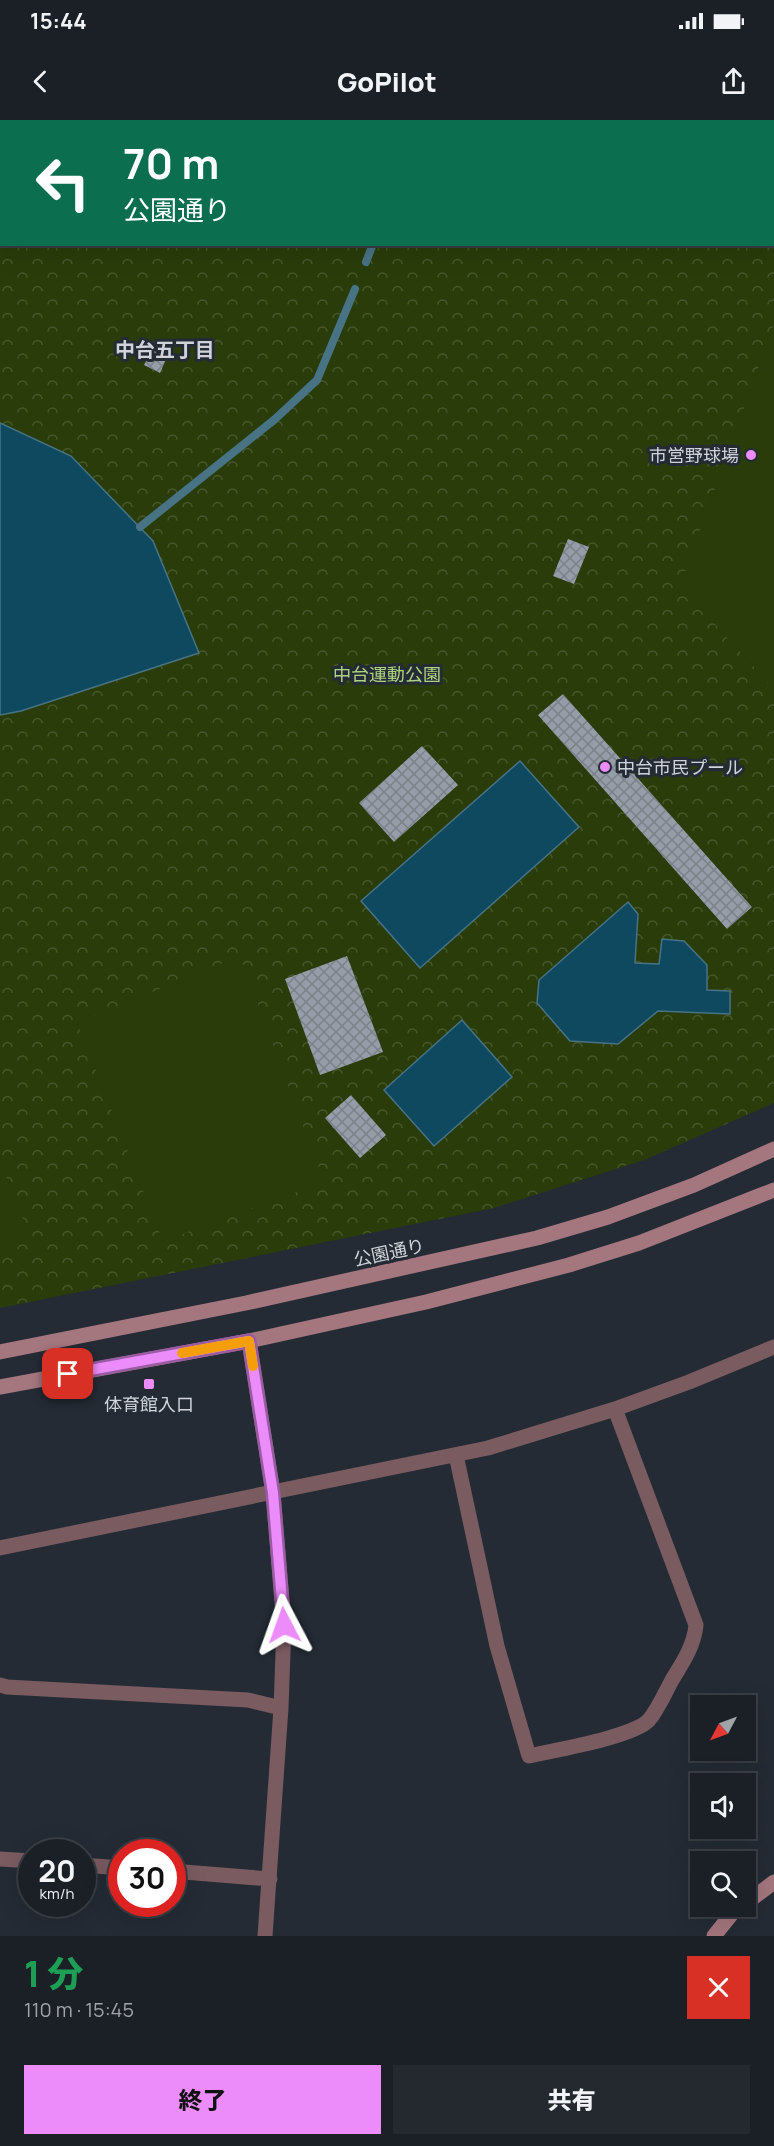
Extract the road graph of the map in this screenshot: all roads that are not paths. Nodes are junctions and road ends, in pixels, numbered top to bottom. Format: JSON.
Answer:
{"nodes":[{"id":1,"x":774,"y":1149,"type":"edge"},
{"id":2,"x":774,"y":1190,"type":"edge"},
{"id":3,"x":249,"y":1341,"type":"junction"},
{"id":4,"x":774,"y":1347,"type":"edge"},
{"id":5,"x":0,"y":1352,"type":"edge"},
{"id":6,"x":0,"y":1387,"type":"edge"},
{"id":7,"x":615,"y":1409,"type":"junction"},
{"id":8,"x":456,"y":1455,"type":"junction"},
{"id":9,"x":273,"y":1493,"type":"junction"},
{"id":10,"x":0,"y":1548,"type":"edge"},
{"id":11,"x":0,"y":1685,"type":"edge"},
{"id":12,"x":281,"y":1708,"type":"junction"},
{"id":13,"x":0,"y":1859,"type":"edge"},
{"id":14,"x":18,"y":1860,"type":"edge"},
{"id":15,"x":186,"y":1872,"type":"edge"},
{"id":16,"x":270,"y":1878,"type":"junction"},
{"id":17,"x":774,"y":1882,"type":"edge"},
{"id":18,"x":756,"y":1896,"type":"edge"},
{"id":19,"x":729,"y":1917,"type":"edge"},
{"id":20,"x":265,"y":1936,"type":"edge"},
{"id":21,"x":714,"y":1936,"type":"edge"}],
"edges":[{"from":1,"to":5,"type":"street","name":"公園通り"},
{"from":2,"to":3,"type":"street"},
{"from":3,"to":6,"type":"street"},
{"from":3,"to":9,"type":"street"},
{"from":4,"to":7,"type":"street"},
{"from":7,"to":8,"type":"street"},
{"from":7,"to":8,"type":"street"},
{"from":8,"to":9,"type":"street"},
{"from":9,"to":10,"type":"street"},
{"from":9,"to":12,"type":"street"},
{"from":11,"to":12,"type":"street"},
{"from":12,"to":16,"type":"street"},
{"from":13,"to":14,"type":"street"},
{"from":15,"to":16,"type":"street"},
{"from":16,"to":20,"type":"street"},
{"from":17,"to":18,"type":"street"},
{"from":19,"to":21,"type":"street"}]}
